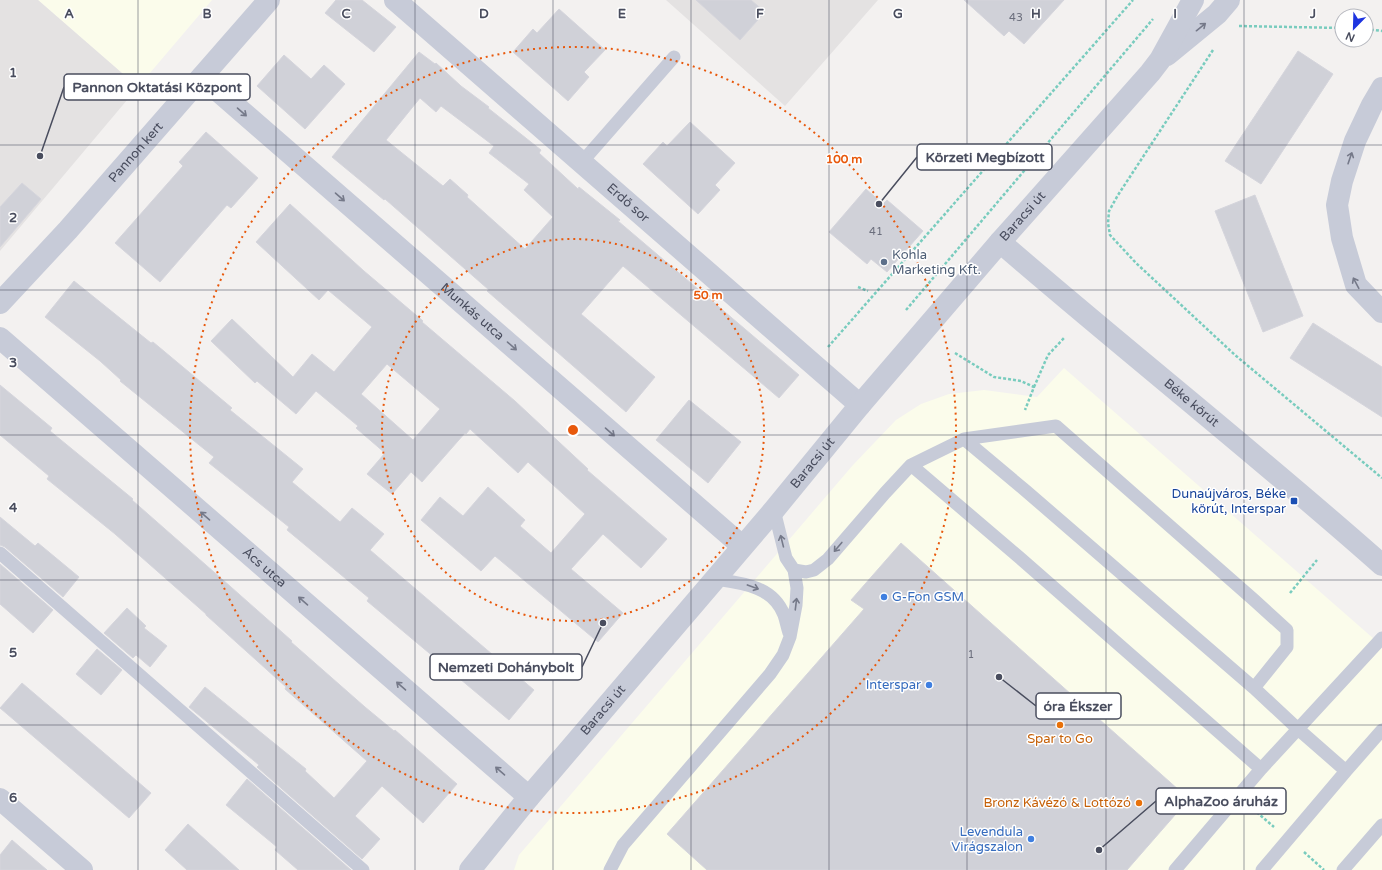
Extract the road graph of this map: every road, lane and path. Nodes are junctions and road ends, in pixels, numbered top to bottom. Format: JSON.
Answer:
{"nodes":[{"id":1,"x":269,"y":0,"type":"edge"},
{"id":2,"x":395,"y":0,"type":"edge"},
{"id":3,"x":1133,"y":0,"type":"edge"},
{"id":4,"x":1193,"y":0,"type":"edge"},
{"id":5,"x":1229,"y":0,"type":"edge"},
{"id":6,"x":1154,"y":18,"type":"dead end"},
{"id":7,"x":1237,"y":26,"type":"dead end"},
{"id":8,"x":1334,"y":28,"type":"edge"},
{"id":9,"x":1216,"y":45,"type":"dead end"},
{"id":10,"x":674,"y":57,"type":"dead end"},
{"id":11,"x":1160,"y":60,"type":"junction"},
{"id":12,"x":202,"y":77,"type":"junction"},
{"id":13,"x":1382,"y":88,"type":"edge"},
{"id":14,"x":582,"y":162,"type":"junction"},
{"id":15,"x":1000,"y":242,"type":"junction"},
{"id":16,"x":858,"y":287,"type":"dead end"},
{"id":17,"x":868,"y":291,"type":"dead end"},
{"id":18,"x":0,"y":303,"type":"edge"},
{"id":19,"x":906,"y":310,"type":"dead end"},
{"id":20,"x":1382,"y":312,"type":"edge"},
{"id":21,"x":1065,"y":337,"type":"dead end"},
{"id":22,"x":0,"y":338,"type":"edge"},
{"id":23,"x":828,"y":347,"type":"dead end"},
{"id":24,"x":955,"y":353,"type":"dead end"},
{"id":25,"x":1034,"y":387,"type":"junction"},
{"id":26,"x":860,"y":405,"type":"junction"},
{"id":27,"x":1024,"y":413,"type":"dead end"},
{"id":28,"x":964,"y":439,"type":"junction"},
{"id":29,"x":911,"y":465,"type":"junction"},
{"id":30,"x":1382,"y":478,"type":"edge"},
{"id":31,"x":774,"y":510,"type":"junction"},
{"id":32,"x":742,"y":546,"type":"junction"},
{"id":33,"x":0,"y":553,"type":"edge"},
{"id":34,"x":1316,"y":560,"type":"dead end"},
{"id":35,"x":1382,"y":565,"type":"edge"},
{"id":36,"x":794,"y":570,"type":"junction"},
{"id":37,"x":715,"y":579,"type":"junction"},
{"id":38,"x":1290,"y":593,"type":"dead end"},
{"id":39,"x":790,"y":637,"type":"junction"},
{"id":40,"x":1382,"y":638,"type":"edge"},
{"id":41,"x":1254,"y":688,"type":"junction"},
{"id":42,"x":1298,"y":729,"type":"junction"},
{"id":43,"x":1382,"y":730,"type":"edge"},
{"id":44,"x":1262,"y":769,"type":"junction"},
{"id":45,"x":1346,"y":771,"type":"junction"},
{"id":46,"x":529,"y":797,"type":"junction"},
{"id":47,"x":0,"y":799,"type":"edge"},
{"id":48,"x":1382,"y":825,"type":"edge"},
{"id":49,"x":82,"y":870,"type":"edge"},
{"id":50,"x":363,"y":870,"type":"edge"},
{"id":51,"x":470,"y":870,"type":"edge"},
{"id":52,"x":610,"y":870,"type":"edge"},
{"id":53,"x":1175,"y":870,"type":"edge"},
{"id":54,"x":1262,"y":870,"type":"edge"},
{"id":55,"x":1343,"y":870,"type":"edge"}],
"edges":[{"from":1,"to":12,"type":"street","name":"Pannon kert"},
{"from":2,"to":14,"type":"street","name":"Erdő sor"},
{"from":3,"to":23,"type":"path"},
{"from":4,"to":11,"type":"street","name":"Baracsi út"},
{"from":11,"to":5,"type":"street","name":"Baracsi út","one_way":true},
{"from":6,"to":19,"type":"path"},
{"from":7,"to":8,"type":"path"},
{"from":9,"to":30,"type":"path"},
{"from":10,"to":14,"type":"lane"},
{"from":11,"to":15,"type":"street","name":"Baracsi út"},
{"from":12,"to":18,"type":"street","name":"Pannon kert"},
{"from":12,"to":32,"type":"street","name":"Munkás utca","one_way":true},
{"from":20,"to":13,"type":"street","one_way":true},
{"from":14,"to":26,"type":"street","name":"Erdő sor"},
{"from":15,"to":26,"type":"street","name":"Baracsi út"},
{"from":15,"to":35,"type":"street","name":"Béke körút"},
{"from":16,"to":17,"type":"path"},
{"from":21,"to":25,"type":"path"},
{"from":46,"to":22,"type":"street","name":"Ács utca","one_way":true},
{"from":24,"to":25,"type":"path"},
{"from":25,"to":27,"type":"path"},
{"from":26,"to":31,"type":"street","name":"Baracsi út"},
{"from":28,"to":29,"type":"lane"},
{"from":28,"to":41,"type":"lane"},
{"from":28,"to":41,"type":"lane"},
{"from":29,"to":36,"type":"lane","one_way":true},
{"from":29,"to":44,"type":"lane"},
{"from":31,"to":32,"type":"street","name":"Baracsi út"},
{"from":36,"to":31,"type":"lane","one_way":true},
{"from":32,"to":37,"type":"street","name":"Baracsi út"},
{"from":33,"to":50,"type":"lane"},
{"from":34,"to":38,"type":"path"},
{"from":39,"to":36,"type":"lane","one_way":true},
{"from":37,"to":39,"type":"lane","one_way":true},
{"from":37,"to":46,"type":"street","name":"Baracsi út"},
{"from":39,"to":52,"type":"lane"},
{"from":40,"to":42,"type":"lane"},
{"from":41,"to":42,"type":"lane"},
{"from":42,"to":44,"type":"lane"},
{"from":42,"to":45,"type":"lane"},
{"from":43,"to":45,"type":"lane"},
{"from":44,"to":53,"type":"lane"},
{"from":45,"to":54,"type":"lane"},
{"from":46,"to":51,"type":"street","name":"Baracsi út"},
{"from":47,"to":49,"type":"street"},
{"from":48,"to":55,"type":"lane"}]}
